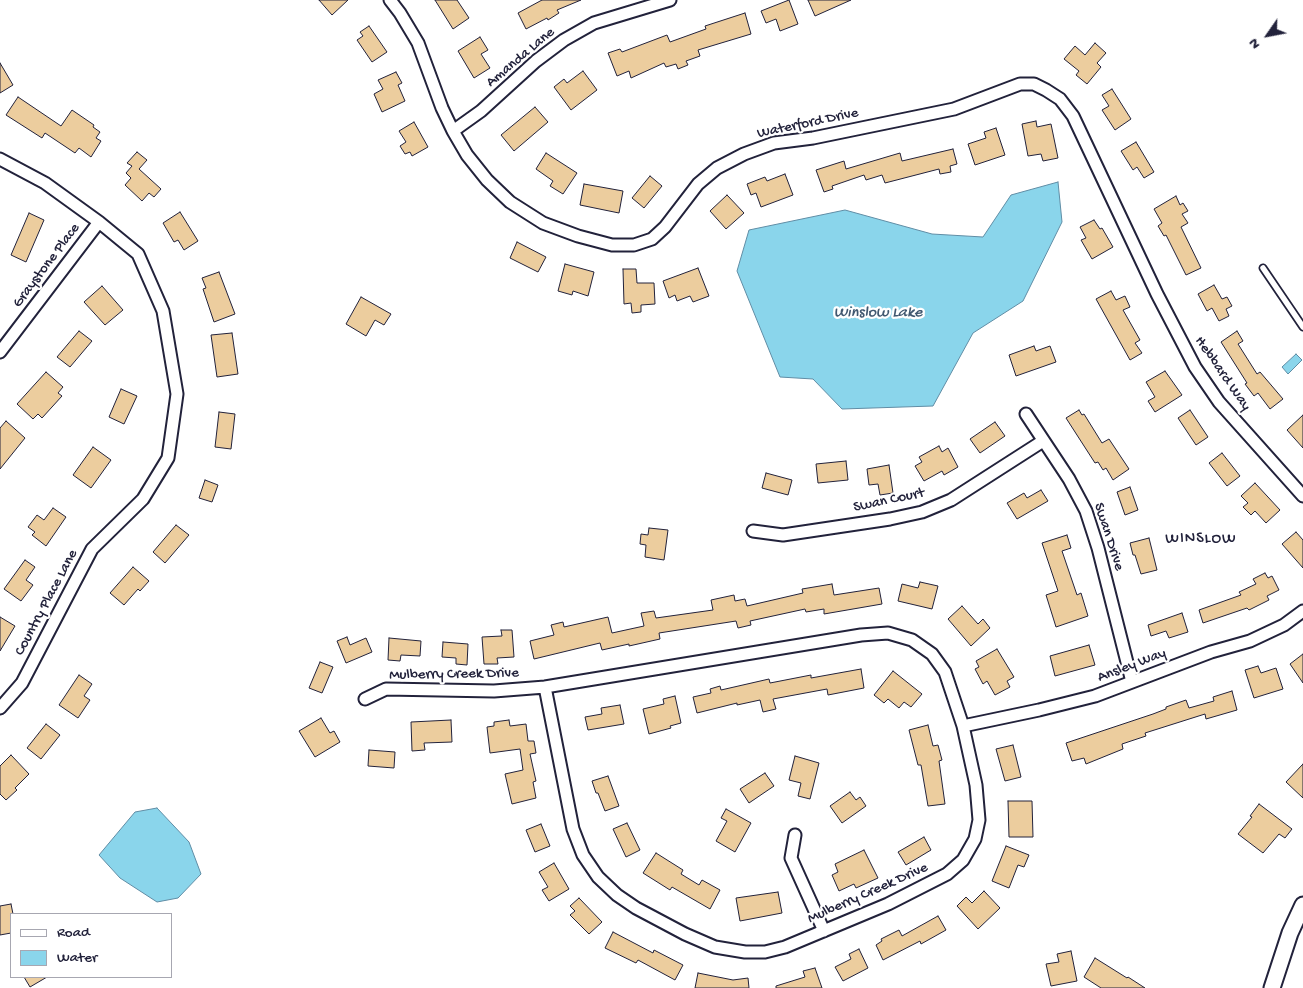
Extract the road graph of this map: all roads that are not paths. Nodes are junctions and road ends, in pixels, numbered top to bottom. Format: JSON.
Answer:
{"nodes":[{"id":1,"x":390,"y":0,"type":"edge"},
{"id":2,"x":670,"y":0,"type":"edge"},
{"id":3,"x":453,"y":131,"type":"junction"},
{"id":4,"x":0,"y":159,"type":"edge"},
{"id":5,"x":99,"y":222,"type":"junction"},
{"id":6,"x":1139,"y":255,"type":"joint"},
{"id":7,"x":1263,"y":268,"type":"dead end"},
{"id":8,"x":1303,"y":327,"type":"edge"},
{"id":9,"x":0,"y":352,"type":"edge"},
{"id":10,"x":1026,"y":414,"type":"dead end"},
{"id":11,"x":1043,"y":441,"type":"junction"},
{"id":12,"x":1303,"y":496,"type":"edge"},
{"id":13,"x":753,"y":531,"type":"dead end"},
{"id":14,"x":1303,"y":611,"type":"edge"},
{"id":15,"x":1132,"y":682,"type":"junction"},
{"id":16,"x":545,"y":687,"type":"junction"},
{"id":17,"x":365,"y":699,"type":"dead end"},
{"id":18,"x":0,"y":708,"type":"edge"},
{"id":19,"x":963,"y":726,"type":"junction"},
{"id":20,"x":795,"y":835,"type":"dead end"},
{"id":21,"x":1303,"y":905,"type":"edge"},
{"id":22,"x":824,"y":930,"type":"junction"},
{"id":23,"x":1272,"y":988,"type":"edge"}],
"edges":[{"from":1,"to":3,"type":"street","name":"Waterford Drive"},
{"from":2,"to":3,"type":"street","name":"Amanda Lane"},
{"from":3,"to":6,"type":"street","name":"Waterford Drive"},
{"from":4,"to":5,"type":"street","name":"Country Place Lane"},
{"from":5,"to":9,"type":"street","name":"Graystone Place"},
{"from":5,"to":18,"type":"street","name":"Country Place Lane"},
{"from":6,"to":12,"type":"street","name":"Hebbard Way"},
{"from":7,"to":8,"type":"lane"},
{"from":10,"to":11,"type":"street","name":"Swan Drive"},
{"from":11,"to":13,"type":"street","name":"Swan Court"},
{"from":11,"to":15,"type":"street","name":"Swan Drive"},
{"from":14,"to":15,"type":"street","name":"Ansley Way"},
{"from":15,"to":19,"type":"street","name":"Ansley Way"},
{"from":16,"to":17,"type":"street","name":"Mulberry Creek Drive"},
{"from":16,"to":19,"type":"street","name":"Mulberry Creek Drive"},
{"from":16,"to":22,"type":"street","name":"Mulberry Creek Drive"},
{"from":19,"to":22,"type":"street","name":"Mulberry Creek Drive"},
{"from":20,"to":22,"type":"street"},
{"from":21,"to":23,"type":"street"}]}
